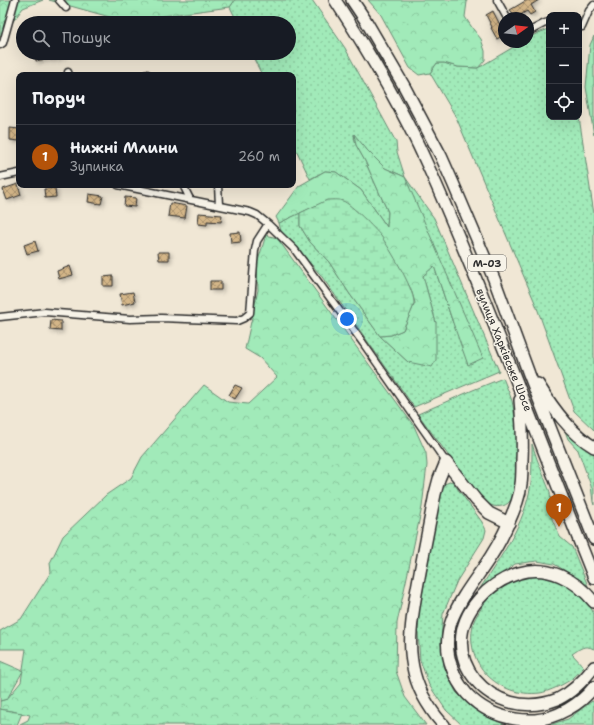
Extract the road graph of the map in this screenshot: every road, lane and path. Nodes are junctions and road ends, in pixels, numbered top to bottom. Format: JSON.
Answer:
{"nodes":[{"id":1,"x":15,"y":0,"type":"edge"},
{"id":2,"x":59,"y":0,"type":"edge"},
{"id":3,"x":335,"y":0,"type":"edge"},
{"id":4,"x":352,"y":0,"type":"edge"},
{"id":5,"x":497,"y":0,"type":"edge"},
{"id":6,"x":594,"y":5,"type":"edge"},
{"id":7,"x":66,"y":8,"type":"dead end"},
{"id":8,"x":504,"y":12,"type":"edge"},
{"id":9,"x":546,"y":23,"type":"edge"},
{"id":10,"x":582,"y":27,"type":"edge"},
{"id":11,"x":534,"y":29,"type":"edge"},
{"id":12,"x":0,"y":45,"type":"edge"},
{"id":13,"x":16,"y":174,"type":"edge"},
{"id":14,"x":0,"y":177,"type":"edge"},
{"id":15,"x":133,"y":188,"type":"edge"},
{"id":16,"x":184,"y":188,"type":"edge"},
{"id":17,"x":218,"y":188,"type":"edge"},
{"id":18,"x":190,"y":199,"type":"junction"},
{"id":19,"x":219,"y":205,"type":"junction"},
{"id":20,"x":268,"y":224,"type":"junction"},
{"id":21,"x":0,"y":316,"type":"edge"},
{"id":22,"x":512,"y":328,"type":"junction"},
{"id":23,"x":519,"y":388,"type":"junction"},
{"id":24,"x":594,"y":447,"type":"edge"},
{"id":25,"x":446,"y":462,"type":"junction"},
{"id":26,"x":509,"y":523,"type":"junction"},
{"id":27,"x":593,"y":533,"type":"edge"},
{"id":28,"x":594,"y":578,"type":"edge"},
{"id":29,"x":594,"y":602,"type":"edge"},
{"id":30,"x":594,"y":667,"type":"edge"},
{"id":31,"x":592,"y":689,"type":"edge"},
{"id":32,"x":444,"y":725,"type":"edge"}],
"edges":[{"from":1,"to":12,"type":"street"},
{"from":2,"to":7,"type":"street"},
{"from":3,"to":23,"type":"highway","name":"вулиця Харківське Шосе","number":"М-03"},
{"from":4,"to":22,"type":"highway","name":"вулиця Харківське Шосе","number":"М-03"},
{"from":5,"to":8,"type":"street"},
{"from":6,"to":10,"type":"street"},
{"from":9,"to":11,"type":"street"},
{"from":13,"to":14,"type":"street"},
{"from":15,"to":18,"type":"street"},
{"from":16,"to":18,"type":"street"},
{"from":17,"to":19,"type":"street"},
{"from":18,"to":19,"type":"street"},
{"from":19,"to":20,"type":"street"},
{"from":20,"to":21,"type":"street"},
{"from":20,"to":25,"type":"street"},
{"from":22,"to":24,"type":"highway"},
{"from":22,"to":27,"type":"highway","name":"вулиця Харківське Шосе","number":"М-03"},
{"from":23,"to":26,"type":"highway"},
{"from":23,"to":28,"type":"highway","name":"вулиця Харківське Шосе","number":"М-03"},
{"from":25,"to":26,"type":"highway"},
{"from":25,"to":32,"type":"highway"},
{"from":26,"to":31,"type":"highway"},
{"from":29,"to":30,"type":"highway"}]}
